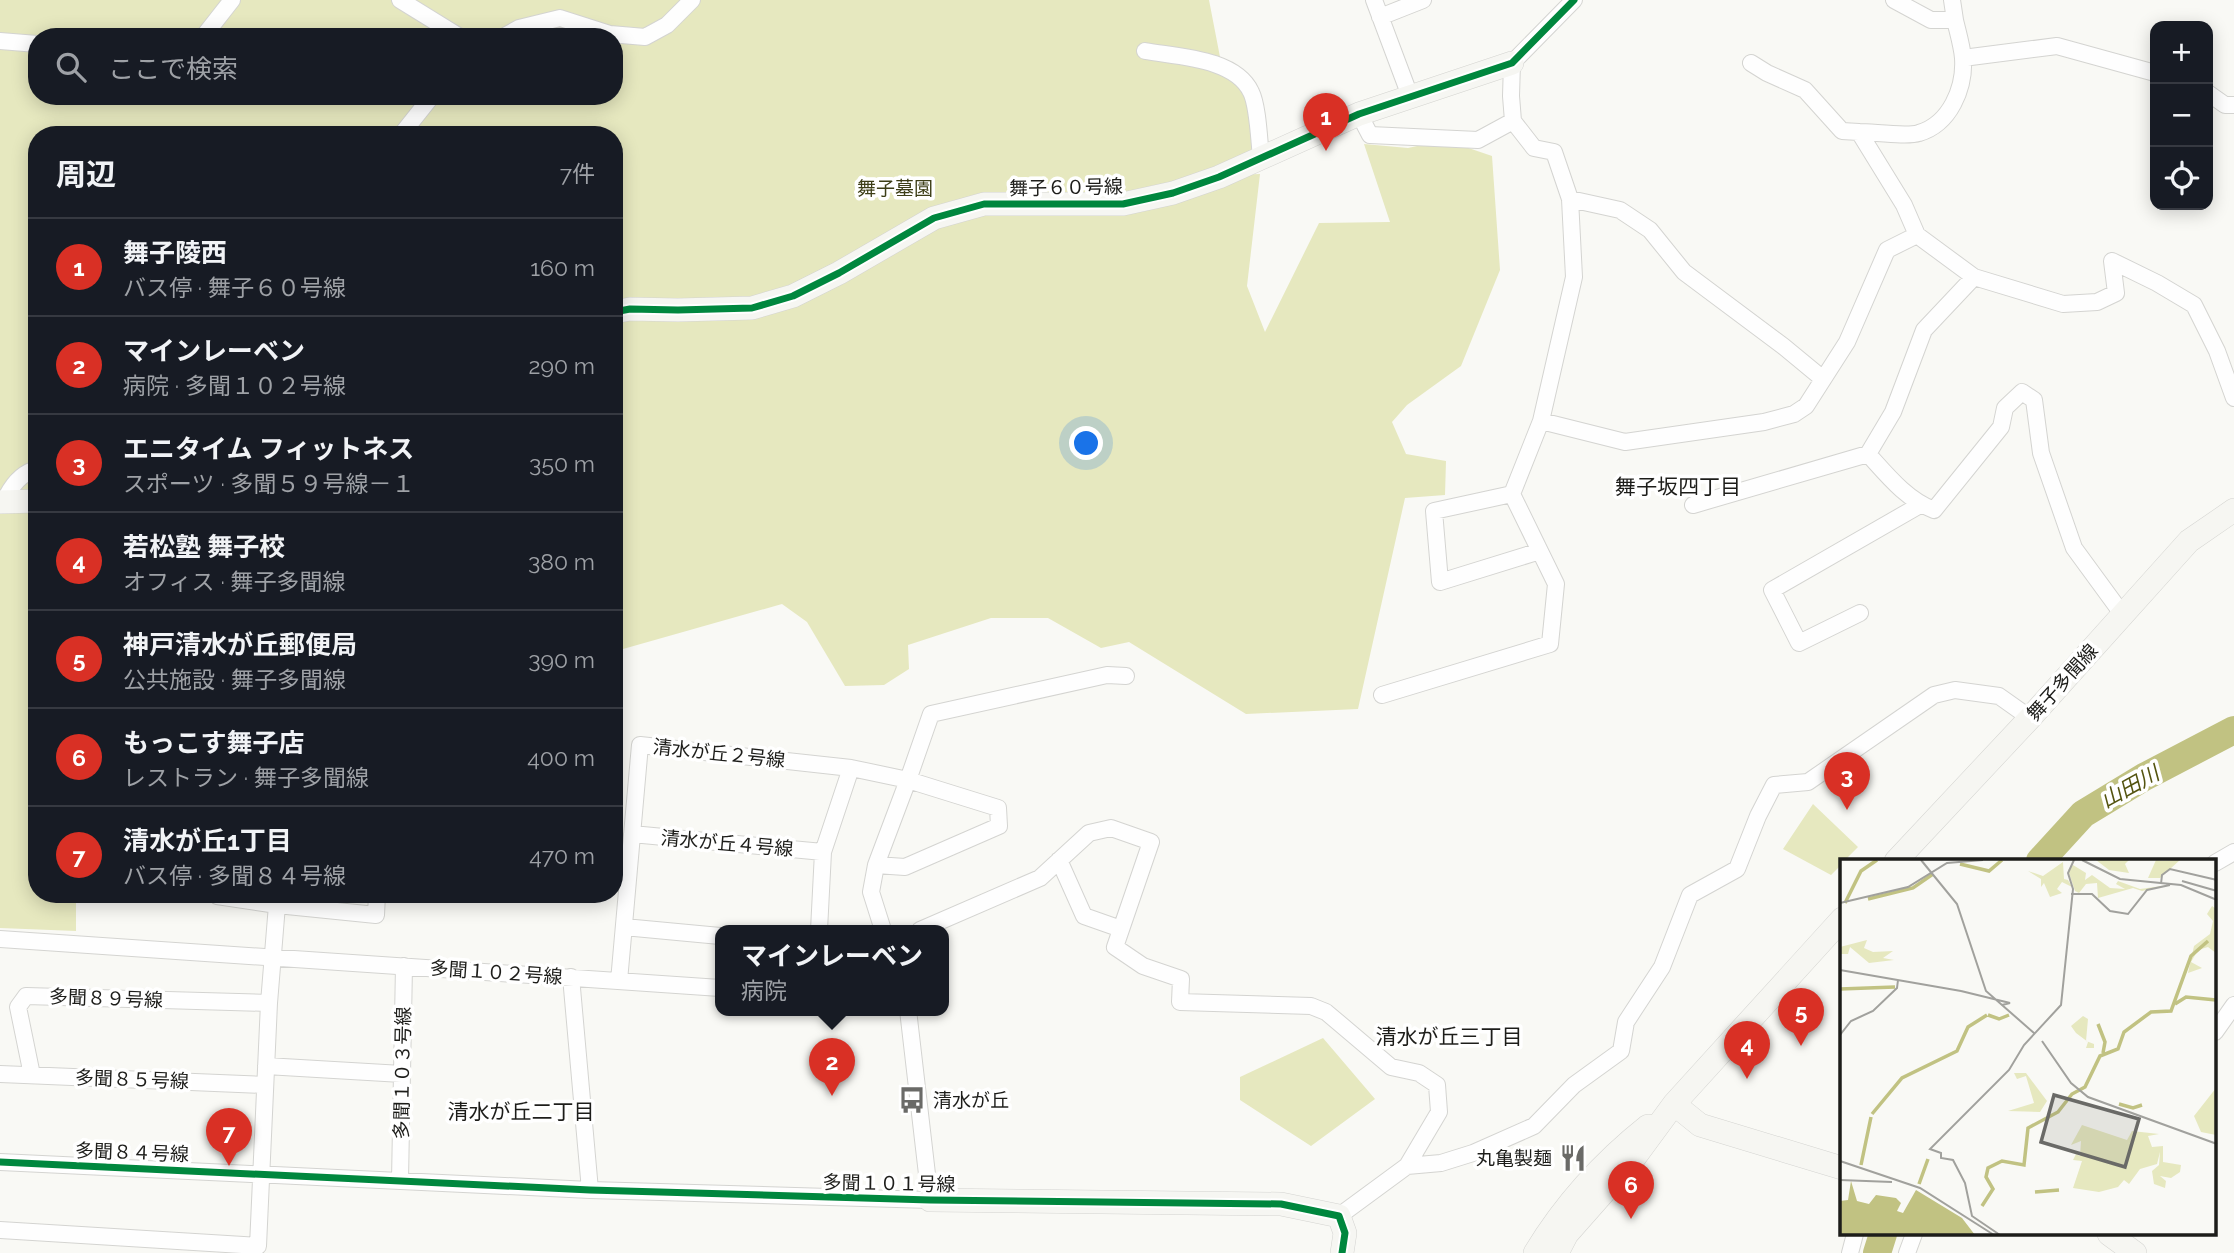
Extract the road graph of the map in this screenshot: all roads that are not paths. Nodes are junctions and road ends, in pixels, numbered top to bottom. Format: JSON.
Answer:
{"nodes":[{"id":1,"x":232,"y":0,"type":"edge"},
{"id":2,"x":400,"y":0,"type":"edge"},
{"id":3,"x":692,"y":0,"type":"edge"},
{"id":4,"x":1374,"y":0,"type":"edge"},
{"id":5,"x":1423,"y":0,"type":"edge"},
{"id":6,"x":1574,"y":0,"type":"edge"},
{"id":7,"x":1894,"y":0,"type":"edge"},
{"id":8,"x":1952,"y":0,"type":"edge"},
{"id":9,"x":1380,"y":17,"type":"junction"},
{"id":10,"x":1955,"y":20,"type":"junction"},
{"id":11,"x":210,"y":28,"type":"edge"},
{"id":12,"x":445,"y":28,"type":"edge"},
{"id":13,"x":519,"y":28,"type":"edge"},
{"id":14,"x":591,"y":28,"type":"edge"},
{"id":15,"x":623,"y":35,"type":"edge"},
{"id":16,"x":0,"y":41,"type":"edge"},
{"id":17,"x":28,"y":43,"type":"edge"},
{"id":18,"x":1145,"y":51,"type":"dead end"},
{"id":19,"x":1963,"y":58,"type":"junction"},
{"id":20,"x":1512,"y":63,"type":"junction"},
{"id":21,"x":1751,"y":63,"type":"dead end"},
{"id":22,"x":2150,"y":72,"type":"edge"},
{"id":23,"x":1410,"y":96,"type":"junction"},
{"id":24,"x":2213,"y":97,"type":"edge"},
{"id":25,"x":425,"y":105,"type":"edge"},
{"id":26,"x":2234,"y":105,"type":"edge"},
{"id":27,"x":1359,"y":114,"type":"junction"},
{"id":28,"x":1513,"y":121,"type":"junction"},
{"id":29,"x":408,"y":126,"type":"edge"},
{"id":30,"x":1859,"y":132,"type":"junction"},
{"id":31,"x":1261,"y":157,"type":"junction"},
{"id":32,"x":1570,"y":199,"type":"junction"},
{"id":33,"x":1917,"y":235,"type":"junction"},
{"id":34,"x":1974,"y":277,"type":"junction"},
{"id":35,"x":623,"y":310,"type":"edge"},
{"id":36,"x":1823,"y":379,"type":"junction"},
{"id":37,"x":2234,"y":398,"type":"edge"},
{"id":38,"x":1541,"y":421,"type":"junction"},
{"id":39,"x":1868,"y":454,"type":"junction"},
{"id":40,"x":28,"y":472,"type":"edge"},
{"id":41,"x":1512,"y":494,"type":"junction"},
{"id":42,"x":28,"y":501,"type":"edge"},
{"id":43,"x":2,"y":502,"type":"edge"},
{"id":44,"x":1693,"y":505,"type":"dead end"},
{"id":45,"x":1927,"y":508,"type":"junction"},
{"id":46,"x":2234,"y":510,"type":"edge"},
{"id":47,"x":1540,"y":551,"type":"junction"},
{"id":48,"x":1860,"y":612,"type":"dead end"},
{"id":49,"x":2123,"y":615,"type":"junction"},
{"id":50,"x":1126,"y":676,"type":"dead end"},
{"id":51,"x":1382,"y":695,"type":"dead end"},
{"id":52,"x":2030,"y":718,"type":"junction"},
{"id":53,"x":851,"y":768,"type":"junction"},
{"id":54,"x":908,"y":780,"type":"junction"},
{"id":55,"x":632,"y":834,"type":"junction"},
{"id":56,"x":823,"y":852,"type":"junction"},
{"id":57,"x":2234,"y":852,"type":"edge"},
{"id":58,"x":1898,"y":859,"type":"edge"},
{"id":59,"x":1059,"y":860,"type":"junction"},
{"id":60,"x":2216,"y":862,"type":"edge"},
{"id":61,"x":876,"y":865,"type":"junction"},
{"id":62,"x":262,"y":903,"type":"edge"},
{"id":63,"x":377,"y":903,"type":"edge"},
{"id":64,"x":277,"y":905,"type":"junction"},
{"id":65,"x":1840,"y":921,"type":"edge"},
{"id":66,"x":819,"y":925,"type":"edge"},
{"id":67,"x":881,"y":925,"type":"edge"},
{"id":68,"x":932,"y":925,"type":"edge"},
{"id":69,"x":624,"y":926,"type":"junction"},
{"id":70,"x":1121,"y":929,"type":"junction"},
{"id":71,"x":715,"y":935,"type":"edge"},
{"id":72,"x":0,"y":939,"type":"edge"},
{"id":73,"x":272,"y":957,"type":"junction"},
{"id":74,"x":404,"y":966,"type":"junction"},
{"id":75,"x":571,"y":977,"type":"junction"},
{"id":76,"x":619,"y":981,"type":"junction"},
{"id":77,"x":715,"y":988,"type":"edge"},
{"id":78,"x":269,"y":1003,"type":"junction"},
{"id":79,"x":2234,"y":1005,"type":"edge"},
{"id":80,"x":909,"y":1016,"type":"edge"},
{"id":81,"x":2216,"y":1031,"type":"edge"},
{"id":82,"x":266,"y":1066,"type":"junction"},
{"id":83,"x":0,"y":1074,"type":"edge"},
{"id":84,"x":402,"y":1074,"type":"junction"},
{"id":85,"x":33,"y":1075,"type":"junction"},
{"id":86,"x":265,"y":1085,"type":"junction"},
{"id":87,"x":1674,"y":1104,"type":"junction"},
{"id":88,"x":0,"y":1161,"type":"edge"},
{"id":89,"x":1406,"y":1166,"type":"junction"},
{"id":90,"x":1840,"y":1167,"type":"edge"},
{"id":91,"x":262,"y":1173,"type":"junction"},
{"id":92,"x":400,"y":1180,"type":"junction"},
{"id":93,"x":590,"y":1190,"type":"junction"},
{"id":94,"x":930,"y":1200,"type":"junction"},
{"id":95,"x":1339,"y":1216,"type":"junction"},
{"id":96,"x":0,"y":1230,"type":"edge"},
{"id":97,"x":1854,"y":1236,"type":"edge"},
{"id":98,"x":1913,"y":1236,"type":"edge"},
{"id":99,"x":2112,"y":1236,"type":"edge"},
{"id":100,"x":1342,"y":1253,"type":"edge"},
{"id":101,"x":1535,"y":1253,"type":"edge"},
{"id":102,"x":1557,"y":1253,"type":"edge"},
{"id":103,"x":1850,"y":1253,"type":"edge"},
{"id":104,"x":1907,"y":1253,"type":"edge"},
{"id":105,"x":2135,"y":1253,"type":"edge"}],
"edges":[{"from":1,"to":11,"type":"street"},
{"from":2,"to":12,"type":"street"},
{"from":3,"to":15,"type":"street"},
{"from":4,"to":9,"type":"street"},
{"from":5,"to":9,"type":"street"},
{"from":6,"to":20,"type":"street","name":"舞子６０号線"},
{"from":7,"to":10,"type":"street"},
{"from":8,"to":10,"type":"street"},
{"from":9,"to":23,"type":"street"},
{"from":10,"to":19,"type":"street"},
{"from":13,"to":14,"type":"street"},
{"from":16,"to":17,"type":"street"},
{"from":18,"to":31,"type":"street"},
{"from":19,"to":22,"type":"street"},
{"from":19,"to":30,"type":"street"},
{"from":20,"to":23,"type":"street","name":"舞子６０号線"},
{"from":20,"to":28,"type":"street"},
{"from":21,"to":30,"type":"street"},
{"from":23,"to":27,"type":"street","name":"舞子６０号線"},
{"from":24,"to":26,"type":"street"},
{"from":25,"to":29,"type":"street"},
{"from":27,"to":28,"type":"street"},
{"from":27,"to":31,"type":"street","name":"舞子６０号線"},
{"from":28,"to":32,"type":"street"},
{"from":30,"to":33,"type":"street"},
{"from":31,"to":35,"type":"street","name":"舞子６０号線"},
{"from":32,"to":36,"type":"street"},
{"from":32,"to":38,"type":"street"},
{"from":33,"to":34,"type":"street"},
{"from":33,"to":36,"type":"street"},
{"from":34,"to":37,"type":"street"},
{"from":34,"to":39,"type":"street"},
{"from":36,"to":38,"type":"street"},
{"from":38,"to":41,"type":"street"},
{"from":39,"to":44,"type":"street"},
{"from":39,"to":45,"type":"street"},
{"from":40,"to":43,"type":"street"},
{"from":41,"to":47,"type":"street"},
{"from":41,"to":47,"type":"street"},
{"from":42,"to":43,"type":"street"},
{"from":45,"to":48,"type":"street"},
{"from":45,"to":49,"type":"street"},
{"from":46,"to":49,"type":"street","name":"舞子多聞線"},
{"from":47,"to":51,"type":"street"},
{"from":49,"to":52,"type":"street","name":"舞子多聞線"},
{"from":50,"to":54,"type":"street"},
{"from":52,"to":58,"type":"street","name":"舞子多聞線"},
{"from":52,"to":89,"type":"street"},
{"from":53,"to":54,"type":"street","name":"清水が丘２号線"},
{"from":53,"to":55,"type":"street","name":"清水が丘２号線"},
{"from":53,"to":56,"type":"street"},
{"from":54,"to":61,"type":"street"},
{"from":54,"to":61,"type":"street","name":"清水が丘２号線"},
{"from":55,"to":56,"type":"street","name":"清水が丘４号線"},
{"from":55,"to":69,"type":"street","name":"清水が丘２号線"},
{"from":56,"to":66,"type":"street"},
{"from":57,"to":60,"type":"street"},
{"from":59,"to":68,"type":"street"},
{"from":59,"to":70,"type":"street"},
{"from":59,"to":70,"type":"street"},
{"from":61,"to":67,"type":"street"},
{"from":62,"to":64,"type":"street"},
{"from":63,"to":64,"type":"street"},
{"from":64,"to":73,"type":"street"},
{"from":65,"to":87,"type":"street"},
{"from":69,"to":71,"type":"street"},
{"from":69,"to":76,"type":"street","name":"清水が丘２号線"},
{"from":70,"to":89,"type":"street"},
{"from":72,"to":73,"type":"street"},
{"from":73,"to":74,"type":"street","name":"多聞１０２号線"},
{"from":73,"to":78,"type":"street"},
{"from":74,"to":75,"type":"street","name":"多聞１０２号線"},
{"from":74,"to":84,"type":"street","name":"多聞１０３号線"},
{"from":75,"to":76,"type":"street","name":"多聞１０２号線"},
{"from":75,"to":93,"type":"street"},
{"from":76,"to":77,"type":"street","name":"多聞１０２号線"},
{"from":78,"to":82,"type":"street"},
{"from":78,"to":85,"type":"street","name":"多聞８９号線"},
{"from":79,"to":81,"type":"street"},
{"from":80,"to":94,"type":"street"},
{"from":82,"to":84,"type":"street"},
{"from":82,"to":86,"type":"street"},
{"from":83,"to":85,"type":"street","name":"多聞８５号線"},
{"from":84,"to":92,"type":"street","name":"多聞１０３号線"},
{"from":85,"to":86,"type":"street","name":"多聞８５号線"},
{"from":86,"to":91,"type":"street"},
{"from":87,"to":90,"type":"street"},
{"from":87,"to":101,"type":"street"},
{"from":87,"to":102,"type":"street"},
{"from":88,"to":91,"type":"street","name":"多聞８４号線"},
{"from":89,"to":95,"type":"street"},
{"from":91,"to":92,"type":"street","name":"多聞８４号線"},
{"from":91,"to":96,"type":"street"},
{"from":92,"to":93,"type":"street","name":"多聞１０１号線"},
{"from":93,"to":94,"type":"street","name":"多聞１０１号線"},
{"from":94,"to":95,"type":"street","name":"多聞１０１号線"},
{"from":95,"to":100,"type":"street"},
{"from":97,"to":103,"type":"street"},
{"from":98,"to":104,"type":"street"},
{"from":99,"to":105,"type":"street"}]}
